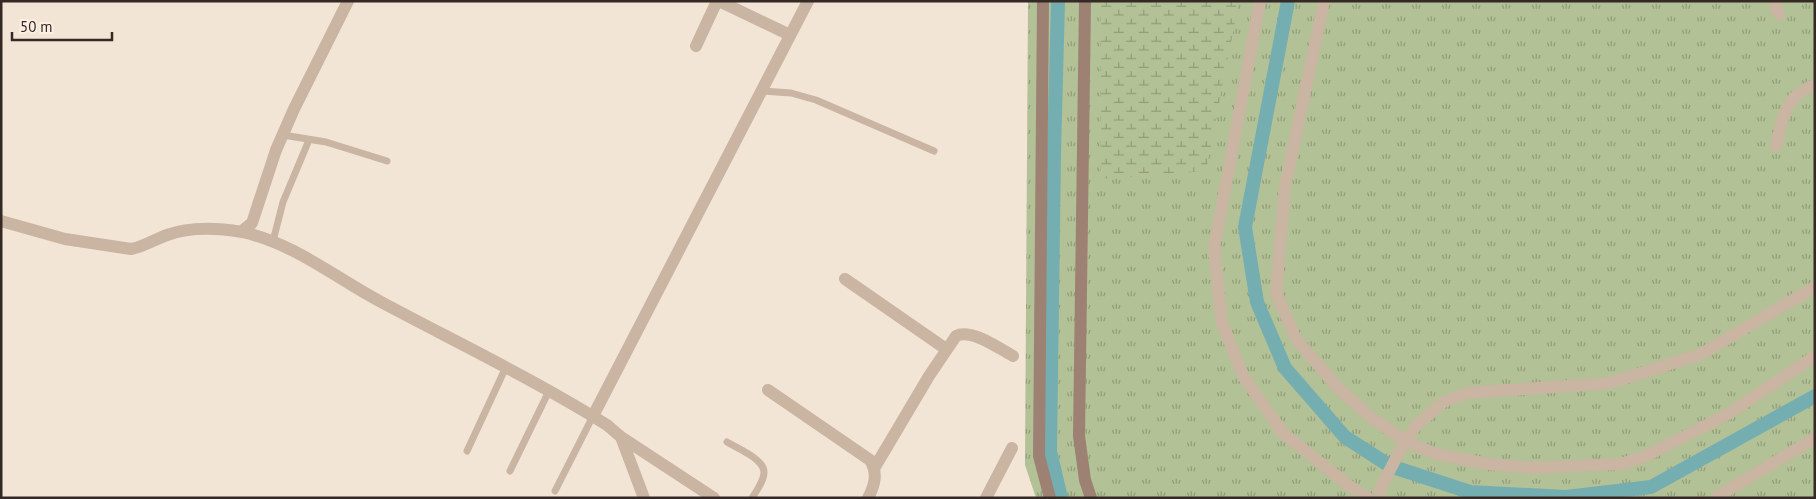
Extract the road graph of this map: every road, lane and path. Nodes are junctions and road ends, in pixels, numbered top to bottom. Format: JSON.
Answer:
{"nodes":[{"id":1,"x":348,"y":1,"type":"edge"},
{"id":2,"x":718,"y":1,"type":"edge"},
{"id":3,"x":808,"y":1,"type":"edge"},
{"id":4,"x":1043,"y":1,"type":"edge"},
{"id":5,"x":1085,"y":1,"type":"edge"},
{"id":6,"x":1260,"y":1,"type":"edge"},
{"id":7,"x":1324,"y":1,"type":"edge"},
{"id":8,"x":790,"y":35,"type":"junction"},
{"id":9,"x":696,"y":46,"type":"dead end"},
{"id":10,"x":1815,"y":85,"type":"edge"},
{"id":11,"x":762,"y":91,"type":"junction"},
{"id":12,"x":283,"y":135,"type":"junction"},
{"id":13,"x":309,"y":140,"type":"junction"},
{"id":14,"x":1776,"y":146,"type":"dead end"},
{"id":15,"x":934,"y":150,"type":"dead end"},
{"id":16,"x":387,"y":161,"type":"dead end"},
{"id":17,"x":1,"y":221,"type":"edge"},
{"id":18,"x":242,"y":232,"type":"junction"},
{"id":19,"x":273,"y":241,"type":"junction"},
{"id":20,"x":845,"y":279,"type":"dead end"},
{"id":21,"x":1815,"y":287,"type":"edge"},
{"id":22,"x":946,"y":349,"type":"junction"},
{"id":23,"x":1013,"y":356,"type":"dead end"},
{"id":24,"x":1815,"y":356,"type":"edge"},
{"id":25,"x":506,"y":368,"type":"junction"},
{"id":26,"x":768,"y":390,"type":"dead end"},
{"id":27,"x":548,"y":391,"type":"junction"},
{"id":28,"x":593,"y":416,"type":"junction"},
{"id":29,"x":621,"y":437,"type":"junction"},
{"id":30,"x":1815,"y":438,"type":"edge"},
{"id":31,"x":727,"y":442,"type":"dead end"},
{"id":32,"x":1403,"y":445,"type":"junction"},
{"id":33,"x":1012,"y":448,"type":"dead end"},
{"id":34,"x":466,"y":451,"type":"dead end"},
{"id":35,"x":875,"y":467,"type":"junction"},
{"id":36,"x":510,"y":471,"type":"dead end"},
{"id":37,"x":555,"y":491,"type":"dead end"},
{"id":38,"x":1379,"y":493,"type":"edge"},
{"id":39,"x":639,"y":495,"type":"edge"},
{"id":40,"x":714,"y":498,"type":"edge"},
{"id":41,"x":752,"y":498,"type":"edge"},
{"id":42,"x":868,"y":498,"type":"edge"},
{"id":43,"x":986,"y":498,"type":"edge"},
{"id":44,"x":1050,"y":498,"type":"edge"},
{"id":45,"x":1091,"y":498,"type":"edge"},
{"id":46,"x":1368,"y":498,"type":"edge"},
{"id":47,"x":1715,"y":498,"type":"edge"}],
"edges":[{"from":1,"to":12,"type":"street"},
{"from":2,"to":8,"type":"street"},
{"from":2,"to":9,"type":"street"},
{"from":3,"to":8,"type":"street"},
{"from":4,"to":44,"type":"street"},
{"from":5,"to":45,"type":"street"},
{"from":6,"to":46,"type":"street"},
{"from":7,"to":32,"type":"street"},
{"from":8,"to":11,"type":"street"},
{"from":10,"to":14,"type":"street"},
{"from":11,"to":15,"type":"lane"},
{"from":11,"to":28,"type":"street"},
{"from":12,"to":13,"type":"lane"},
{"from":12,"to":18,"type":"street"},
{"from":13,"to":16,"type":"lane"},
{"from":13,"to":19,"type":"lane"},
{"from":17,"to":18,"type":"street"},
{"from":18,"to":19,"type":"street"},
{"from":19,"to":25,"type":"street"},
{"from":20,"to":22,"type":"street"},
{"from":21,"to":32,"type":"street"},
{"from":22,"to":23,"type":"street"},
{"from":22,"to":35,"type":"street"},
{"from":24,"to":32,"type":"street"},
{"from":25,"to":27,"type":"street"},
{"from":25,"to":34,"type":"lane"},
{"from":26,"to":35,"type":"street"},
{"from":27,"to":28,"type":"street"},
{"from":27,"to":36,"type":"lane"},
{"from":28,"to":29,"type":"street"},
{"from":28,"to":37,"type":"lane"},
{"from":29,"to":39,"type":"street"},
{"from":29,"to":40,"type":"street"},
{"from":30,"to":47,"type":"street"},
{"from":31,"to":41,"type":"lane"},
{"from":32,"to":38,"type":"street"},
{"from":33,"to":43,"type":"street"},
{"from":35,"to":42,"type":"street"}]}
